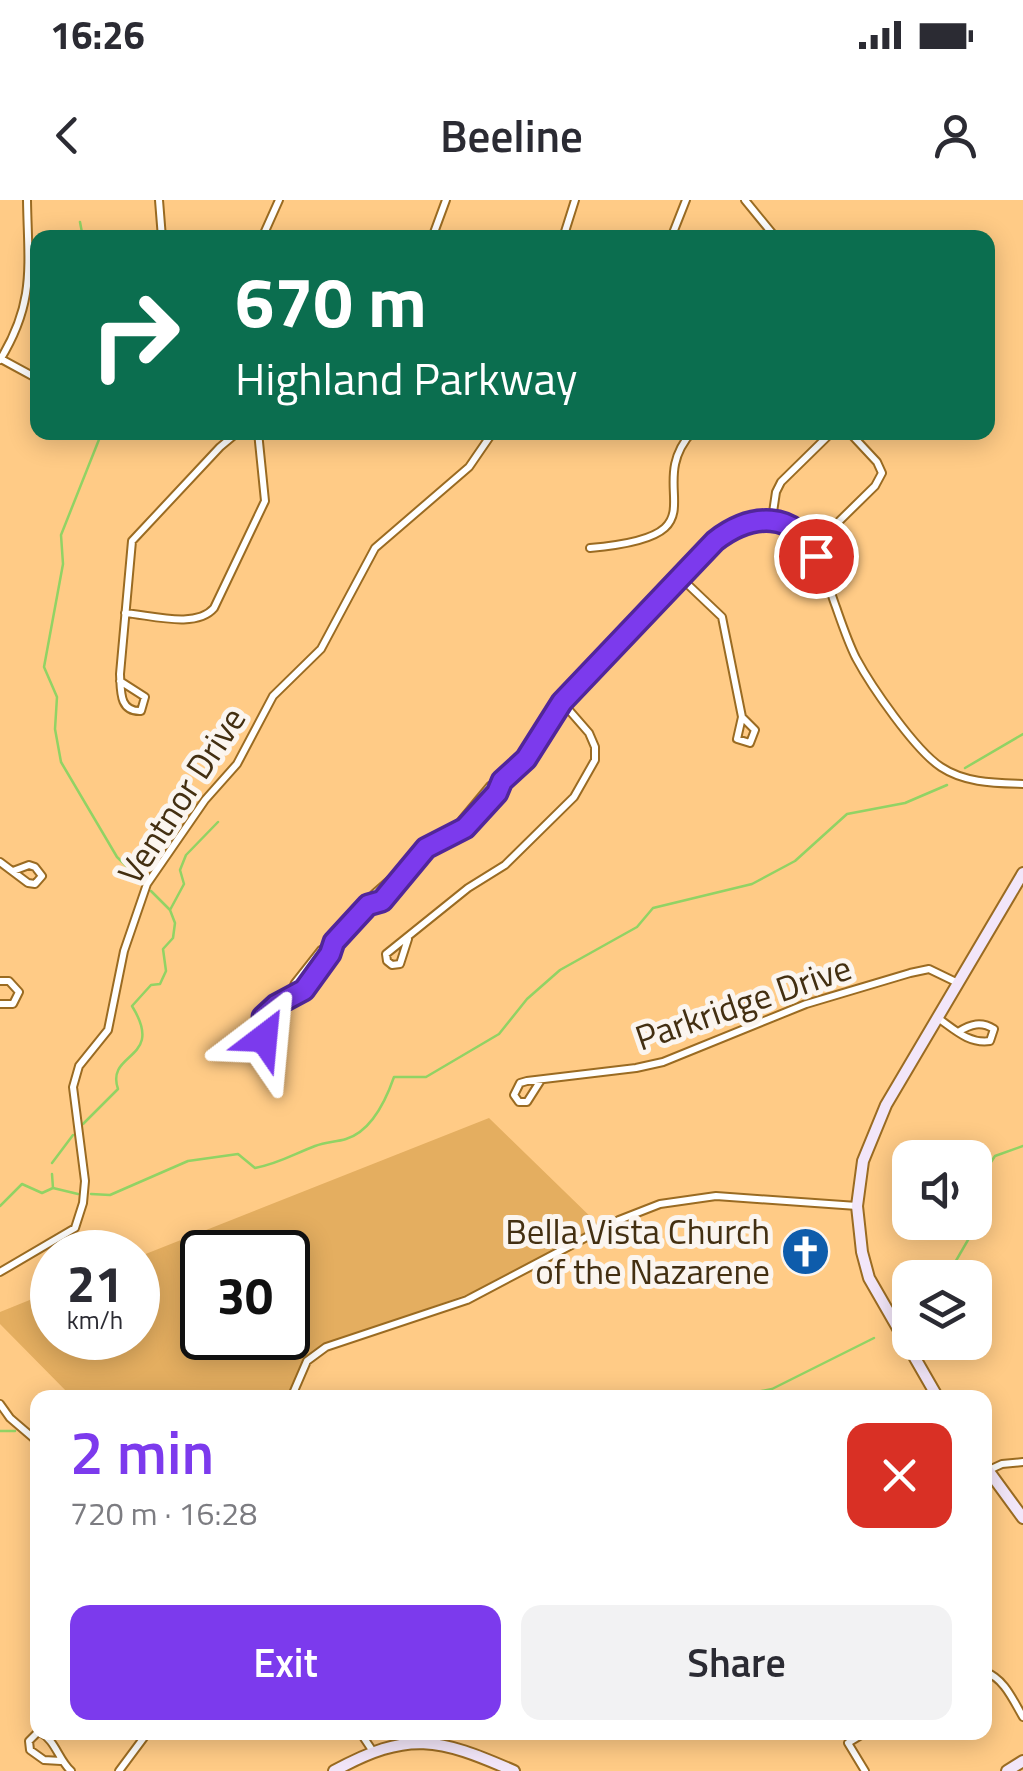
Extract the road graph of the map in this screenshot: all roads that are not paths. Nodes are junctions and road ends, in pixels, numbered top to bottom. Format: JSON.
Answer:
{"nodes":[{"id":1,"x":27,"y":200,"type":"edge"},
{"id":2,"x":159,"y":200,"type":"edge"},
{"id":3,"x":279,"y":200,"type":"edge"},
{"id":4,"x":446,"y":200,"type":"edge"},
{"id":5,"x":574,"y":200,"type":"edge"},
{"id":6,"x":686,"y":200,"type":"edge"},
{"id":7,"x":745,"y":200,"type":"edge"},
{"id":8,"x":161,"y":230,"type":"edge"},
{"id":9,"x":266,"y":230,"type":"edge"},
{"id":10,"x":435,"y":230,"type":"edge"},
{"id":11,"x":565,"y":230,"type":"edge"},
{"id":12,"x":674,"y":230,"type":"edge"},
{"id":13,"x":769,"y":230,"type":"edge"},
{"id":14,"x":0,"y":360,"type":"edge"},
{"id":15,"x":30,"y":375,"type":"edge"},
{"id":16,"x":228,"y":440,"type":"edge"},
{"id":17,"x":259,"y":440,"type":"edge"},
{"id":18,"x":488,"y":440,"type":"edge"},
{"id":19,"x":687,"y":440,"type":"edge"},
{"id":20,"x":824,"y":440,"type":"edge"},
{"id":21,"x":857,"y":440,"type":"edge"},
{"id":22,"x":772,"y":519,"type":"junction"},
{"id":23,"x":810,"y":544,"type":"junction"},
{"id":24,"x":590,"y":548,"type":"dead end"},
{"id":25,"x":682,"y":578,"type":"junction"},
{"id":26,"x":125,"y":613,"type":"junction"},
{"id":27,"x":120,"y":681,"type":"junction"},
{"id":28,"x":562,"y":702,"type":"junction"},
{"id":29,"x":742,"y":717,"type":"dead end"},
{"id":30,"x":1023,"y":784,"type":"edge"},
{"id":31,"x":0,"y":862,"type":"edge"},
{"id":32,"x":13,"y":871,"type":"dead end"},
{"id":33,"x":1023,"y":873,"type":"edge"},
{"id":34,"x":408,"y":939,"type":"dead end"},
{"id":35,"x":0,"y":982,"type":"edge"},
{"id":36,"x":958,"y":983,"type":"junction"},
{"id":37,"x":0,"y":1004,"type":"edge"},
{"id":38,"x":263,"y":1017,"type":"dead end"},
{"id":39,"x":937,"y":1018,"type":"junction"},
{"id":40,"x":958,"y":1032,"type":"junction"},
{"id":41,"x":541,"y":1080,"type":"junction"},
{"id":42,"x":857,"y":1206,"type":"junction"},
{"id":43,"x":0,"y":1272,"type":"edge"},
{"id":44,"x":294,"y":1390,"type":"edge"},
{"id":45,"x":933,"y":1390,"type":"edge"},
{"id":46,"x":0,"y":1404,"type":"edge"},
{"id":47,"x":30,"y":1435,"type":"edge"},
{"id":48,"x":1023,"y":1462,"type":"edge"},
{"id":49,"x":992,"y":1466,"type":"edge"},
{"id":50,"x":992,"y":1476,"type":"edge"},
{"id":51,"x":1023,"y":1518,"type":"edge"},
{"id":52,"x":992,"y":1673,"type":"edge"},
{"id":53,"x":1023,"y":1717,"type":"edge"},
{"id":54,"x":30,"y":1739,"type":"edge"},
{"id":55,"x":50,"y":1740,"type":"edge"},
{"id":56,"x":142,"y":1740,"type":"edge"},
{"id":57,"x":365,"y":1740,"type":"edge"},
{"id":58,"x":853,"y":1740,"type":"edge"},
{"id":59,"x":372,"y":1750,"type":"junction"},
{"id":60,"x":1023,"y":1760,"type":"edge"},
{"id":61,"x":61,"y":1761,"type":"junction"},
{"id":62,"x":72,"y":1771,"type":"edge"},
{"id":63,"x":119,"y":1771,"type":"edge"},
{"id":64,"x":334,"y":1771,"type":"edge"},
{"id":65,"x":514,"y":1771,"type":"edge"},
{"id":66,"x":865,"y":1771,"type":"edge"},
{"id":67,"x":1007,"y":1771,"type":"edge"}],
"edges":[{"from":1,"to":14,"type":"street"},
{"from":2,"to":8,"type":"street"},
{"from":3,"to":9,"type":"street"},
{"from":4,"to":10,"type":"street"},
{"from":5,"to":11,"type":"street"},
{"from":6,"to":12,"type":"street"},
{"from":7,"to":13,"type":"street"},
{"from":14,"to":15,"type":"street"},
{"from":16,"to":26,"type":"street"},
{"from":17,"to":26,"type":"street"},
{"from":18,"to":43,"type":"street","name":"Ventnor Drive"},
{"from":19,"to":24,"type":"street"},
{"from":20,"to":22,"type":"street"},
{"from":21,"to":23,"type":"street"},
{"from":22,"to":23,"type":"street"},
{"from":22,"to":25,"type":"street"},
{"from":23,"to":30,"type":"street"},
{"from":25,"to":28,"type":"street"},
{"from":25,"to":29,"type":"street"},
{"from":26,"to":27,"type":"street"},
{"from":27,"to":27,"type":"street"},
{"from":28,"to":34,"type":"street"},
{"from":28,"to":38,"type":"street"},
{"from":31,"to":32,"type":"street"},
{"from":33,"to":36,"type":"main road"},
{"from":35,"to":37,"type":"street"},
{"from":36,"to":39,"type":"main road"},
{"from":36,"to":41,"type":"street","name":"Parkridge Drive"},
{"from":39,"to":40,"type":"street"},
{"from":39,"to":42,"type":"main road"},
{"from":40,"to":40,"type":"street"},
{"from":41,"to":41,"type":"street","name":"Parkridge Drive"},
{"from":42,"to":44,"type":"street"},
{"from":42,"to":45,"type":"main road"},
{"from":46,"to":47,"type":"street"},
{"from":48,"to":49,"type":"street"},
{"from":50,"to":51,"type":"main road"},
{"from":52,"to":53,"type":"street"},
{"from":54,"to":61,"type":"street"},
{"from":55,"to":61,"type":"street"},
{"from":56,"to":63,"type":"street"},
{"from":57,"to":59,"type":"street"},
{"from":58,"to":66,"type":"street"},
{"from":59,"to":64,"type":"main road"},
{"from":59,"to":65,"type":"main road"},
{"from":60,"to":67,"type":"main road"},
{"from":61,"to":62,"type":"street"}]}
